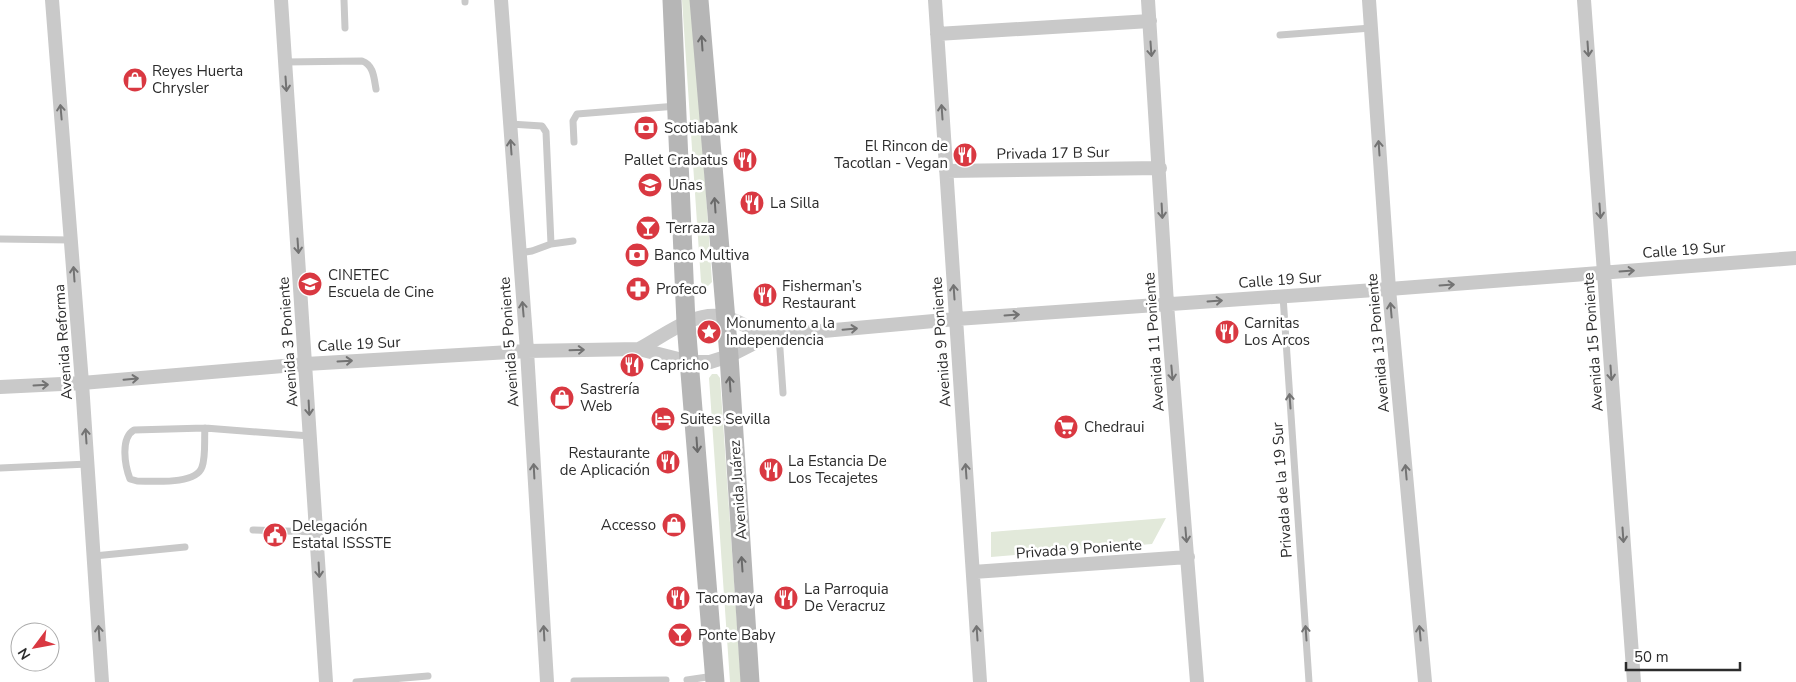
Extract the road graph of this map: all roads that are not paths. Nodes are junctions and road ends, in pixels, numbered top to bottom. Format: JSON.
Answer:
{"nodes":[{"id":1,"x":52,"y":0,"type":"edge"},
{"id":2,"x":280,"y":0,"type":"edge"},
{"id":3,"x":344,"y":0,"type":"edge"},
{"id":4,"x":501,"y":0,"type":"edge"},
{"id":5,"x":672,"y":0,"type":"edge"},
{"id":6,"x":699,"y":0,"type":"edge"},
{"id":7,"x":935,"y":0,"type":"edge"},
{"id":8,"x":1148,"y":0,"type":"edge"},
{"id":9,"x":1369,"y":0,"type":"edge"},
{"id":10,"x":1584,"y":0,"type":"edge"},
{"id":11,"x":1150,"y":21,"type":"junction"},
{"id":12,"x":345,"y":28,"type":"dead end"},
{"id":13,"x":1371,"y":28,"type":"junction"},
{"id":14,"x":937,"y":34,"type":"junction"},
{"id":15,"x":1280,"y":35,"type":"dead end"},
{"id":16,"x":285,"y":62,"type":"junction"},
{"id":17,"x":376,"y":89,"type":"dead end"},
{"id":18,"x":677,"y":106,"type":"junction"},
{"id":19,"x":510,"y":124,"type":"junction"},
{"id":20,"x":574,"y":142,"type":"dead end"},
{"id":21,"x":1160,"y":168,"type":"junction"},
{"id":22,"x":946,"y":171,"type":"junction"},
{"id":23,"x":0,"y":240,"type":"edge"},
{"id":24,"x":71,"y":240,"type":"junction"},
{"id":25,"x":573,"y":241,"type":"dead end"},
{"id":26,"x":550,"y":244,"type":"junction"},
{"id":27,"x":519,"y":253,"type":"junction"},
{"id":28,"x":1796,"y":258,"type":"edge"},
{"id":29,"x":1604,"y":272,"type":"junction"},
{"id":30,"x":1389,"y":289,"type":"junction"},
{"id":31,"x":1283,"y":296,"type":"junction"},
{"id":32,"x":1167,"y":304,"type":"junction"},
{"id":33,"x":724,"y":317,"type":"junction"},
{"id":34,"x":956,"y":319,"type":"junction"},
{"id":35,"x":686,"y":323,"type":"junction"},
{"id":36,"x":773,"y":336,"type":"junction"},
{"id":37,"x":639,"y":348,"type":"junction"},
{"id":38,"x":527,"y":351,"type":"junction"},
{"id":39,"x":729,"y":356,"type":"junction"},
{"id":40,"x":690,"y":362,"type":"junction"},
{"id":41,"x":306,"y":364,"type":"junction"},
{"id":42,"x":82,"y":383,"type":"junction"},
{"id":43,"x":0,"y":387,"type":"edge"},
{"id":44,"x":783,"y":393,"type":"dead end"},
{"id":45,"x":205,"y":428,"type":"junction"},
{"id":46,"x":311,"y":436,"type":"junction"},
{"id":47,"x":88,"y":464,"type":"junction"},
{"id":48,"x":0,"y":468,"type":"edge"},
{"id":49,"x":253,"y":530,"type":"dead end"},
{"id":50,"x":317,"y":532,"type":"junction"},
{"id":51,"x":185,"y":547,"type":"dead end"},
{"id":52,"x":94,"y":556,"type":"junction"},
{"id":53,"x":1188,"y":558,"type":"junction"},
{"id":54,"x":973,"y":572,"type":"junction"},
{"id":55,"x":428,"y":676,"type":"dead end"},
{"id":56,"x":715,"y":679,"type":"edge"},
{"id":57,"x":666,"y":680,"type":"dead end"},
{"id":58,"x":687,"y":680,"type":"dead end"},
{"id":59,"x":574,"y":681,"type":"edge"},
{"id":60,"x":102,"y":682,"type":"edge"},
{"id":61,"x":326,"y":682,"type":"edge"},
{"id":62,"x":356,"y":682,"type":"edge"},
{"id":63,"x":547,"y":682,"type":"edge"},
{"id":64,"x":750,"y":682,"type":"edge"},
{"id":65,"x":980,"y":682,"type":"edge"},
{"id":66,"x":1197,"y":682,"type":"edge"},
{"id":67,"x":1309,"y":682,"type":"edge"},
{"id":68,"x":1425,"y":682,"type":"edge"},
{"id":69,"x":1634,"y":682,"type":"edge"}],
"edges":[{"from":24,"to":1,"type":"street","name":"Avenida Reforma","one_way":true},
{"from":2,"to":16,"type":"street","name":"Avenida 3 Poniente"},
{"from":3,"to":12,"type":"lane"},
{"from":4,"to":19,"type":"street","name":"Avenida 5 Poniente"},
{"from":5,"to":18,"type":"main road"},
{"from":33,"to":6,"type":"main road","name":"Avenida Juárez","one_way":true},
{"from":7,"to":14,"type":"street","name":"Avenida 9 Poniente"},
{"from":8,"to":11,"type":"street","name":"Avenida 11 Poniente"},
{"from":9,"to":13,"type":"street","name":"Avenida 13 Poniente"},
{"from":10,"to":29,"type":"street","name":"Avenida 15 Poniente","one_way":true},
{"from":11,"to":14,"type":"street"},
{"from":11,"to":21,"type":"street","name":"Avenida 11 Poniente","one_way":true},
{"from":13,"to":15,"type":"lane"},
{"from":30,"to":13,"type":"street","name":"Avenida 13 Poniente","one_way":true},
{"from":22,"to":14,"type":"street","name":"Avenida 9 Poniente","one_way":true},
{"from":16,"to":17,"type":"lane"},
{"from":16,"to":41,"type":"street","name":"Avenida 3 Poniente","one_way":true},
{"from":18,"to":20,"type":"lane"},
{"from":18,"to":35,"type":"main road"},
{"from":19,"to":26,"type":"lane"},
{"from":27,"to":19,"type":"street","name":"Avenida 5 Poniente","one_way":true},
{"from":21,"to":22,"type":"street","name":"Privada 17 B Sur"},
{"from":21,"to":32,"type":"street","name":"Avenida 11 Poniente","one_way":true},
{"from":34,"to":22,"type":"street","name":"Avenida 9 Poniente","one_way":true},
{"from":23,"to":24,"type":"lane"},
{"from":42,"to":24,"type":"street","name":"Avenida Reforma","one_way":true},
{"from":25,"to":26,"type":"lane"},
{"from":26,"to":27,"type":"lane"},
{"from":38,"to":27,"type":"street","name":"Avenida 5 Poniente","one_way":true},
{"from":29,"to":28,"type":"street","name":"Calle 19 Sur","one_way":true},
{"from":30,"to":29,"type":"street","name":"Calle 19 Sur","one_way":true},
{"from":29,"to":69,"type":"street","name":"Avenida 15 Poniente","one_way":true},
{"from":30,"to":31,"type":"street","name":"Calle 19 Sur"},
{"from":68,"to":30,"type":"street","name":"Avenida 13 Poniente","one_way":true},
{"from":32,"to":31,"type":"street","name":"Calle 19 Sur","one_way":true},
{"from":67,"to":31,"type":"lane","name":"Privada de la 19 Sur","one_way":true},
{"from":34,"to":32,"type":"street","name":"Calle 19 Sur","one_way":true},
{"from":32,"to":53,"type":"street","name":"Avenida 11 Poniente","one_way":true},
{"from":33,"to":35,"type":"street","name":"Calle 19 Sur"},
{"from":33,"to":36,"type":"street","name":"Calle 19 Sur"},
{"from":33,"to":39,"type":"main road","name":"Avenida Juárez"},
{"from":36,"to":34,"type":"street","name":"Calle 19 Sur","one_way":true},
{"from":54,"to":34,"type":"street","name":"Avenida 9 Poniente","one_way":true},
{"from":35,"to":37,"type":"street","name":"Calle 19 Sur"},
{"from":35,"to":40,"type":"main road"},
{"from":36,"to":39,"type":"street","name":"Calle 19 Sur"},
{"from":36,"to":44,"type":"lane"},
{"from":38,"to":37,"type":"street","name":"Calle 19 Sur","one_way":true},
{"from":37,"to":40,"type":"street","name":"Calle 19 Sur"},
{"from":41,"to":38,"type":"street","name":"Calle 19 Sur","one_way":true},
{"from":63,"to":38,"type":"street","name":"Avenida 5 Poniente","one_way":true},
{"from":39,"to":40,"type":"street","name":"Calle 19 Sur"},
{"from":64,"to":39,"type":"main road","name":"Avenida Juárez","one_way":true},
{"from":40,"to":56,"type":"main road","one_way":true},
{"from":42,"to":41,"type":"street","name":"Calle 19 Sur","one_way":true},
{"from":41,"to":46,"type":"street","name":"Avenida 3 Poniente","one_way":true},
{"from":43,"to":42,"type":"street","name":"Calle 19 Sur","one_way":true},
{"from":47,"to":42,"type":"street","name":"Avenida Reforma","one_way":true},
{"from":45,"to":45,"type":"lane"},
{"from":45,"to":46,"type":"lane"},
{"from":46,"to":50,"type":"street","name":"Avenida 3 Poniente"},
{"from":47,"to":48,"type":"lane"},
{"from":47,"to":52,"type":"street","name":"Avenida Reforma"},
{"from":49,"to":50,"type":"lane"},
{"from":50,"to":61,"type":"street","name":"Avenida 3 Poniente","one_way":true},
{"from":51,"to":52,"type":"lane"},
{"from":60,"to":52,"type":"street","name":"Avenida Reforma","one_way":true},
{"from":53,"to":54,"type":"street","name":"Privada 9 Poniente"},
{"from":53,"to":66,"type":"street","name":"Avenida 11 Poniente"},
{"from":65,"to":54,"type":"street","name":"Avenida 9 Poniente","one_way":true},
{"from":55,"to":62,"type":"lane"},
{"from":56,"to":58,"type":"lane"},
{"from":57,"to":59,"type":"lane"}]}
